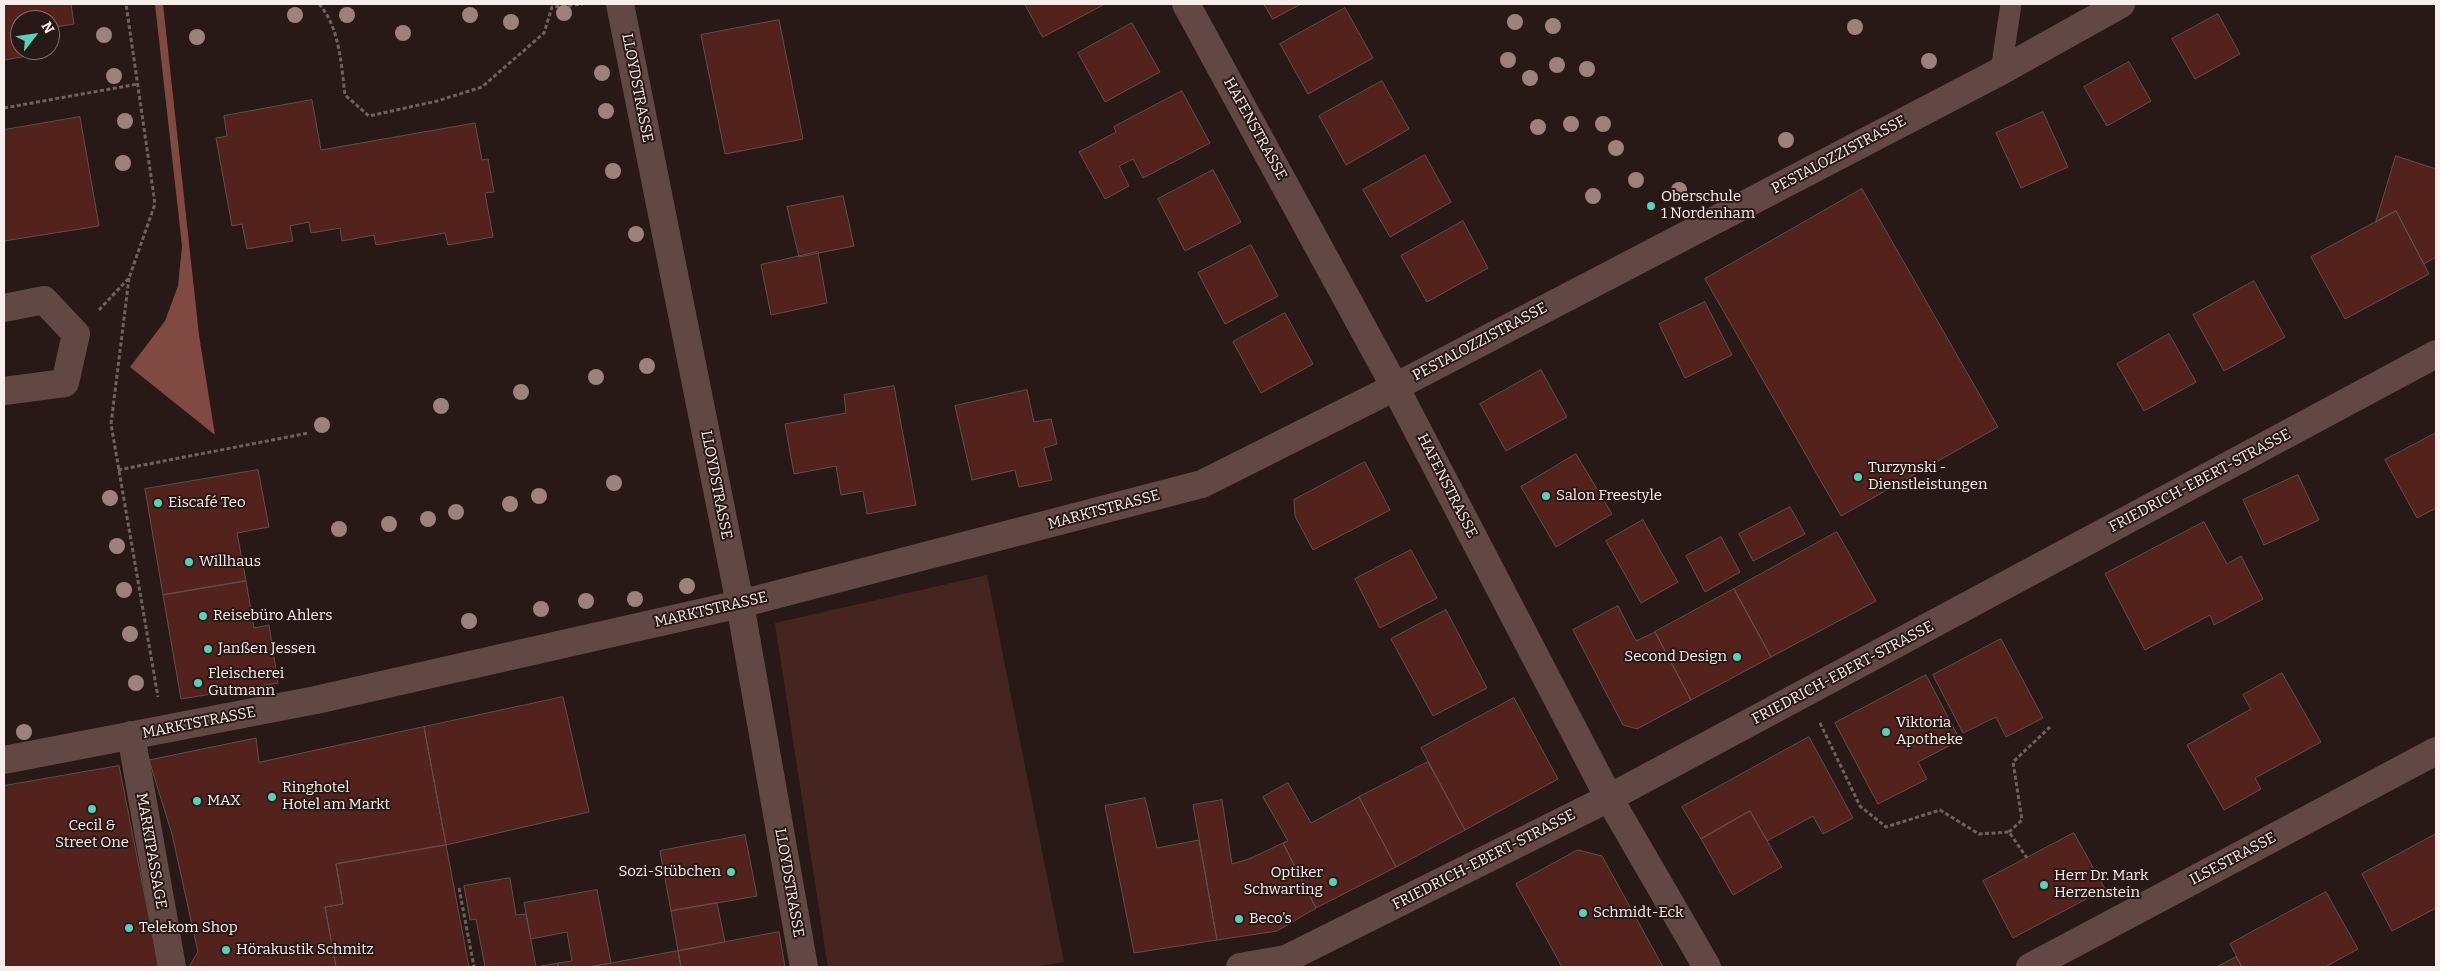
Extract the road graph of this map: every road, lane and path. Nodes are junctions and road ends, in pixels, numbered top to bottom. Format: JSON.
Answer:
{"nodes":[{"id":1,"x":126,"y":4,"type":"edge"},
{"id":2,"x":319,"y":4,"type":"edge"},
{"id":3,"x":583,"y":4,"type":"edge"},
{"id":4,"x":620,"y":4,"type":"edge"},
{"id":5,"x":1186,"y":4,"type":"edge"},
{"id":6,"x":2011,"y":4,"type":"edge"},
{"id":7,"x":2121,"y":4,"type":"edge"},
{"id":8,"x":2001,"y":71,"type":"junction"},
{"id":9,"x":138,"y":84,"type":"junction"},
{"id":10,"x":4,"y":108,"type":"edge"},
{"id":11,"x":129,"y":278,"type":"junction"},
{"id":12,"x":4,"y":308,"type":"edge"},
{"id":13,"x":76,"y":334,"type":"junction"},
{"id":14,"x":2436,"y":354,"type":"edge"},
{"id":15,"x":1395,"y":387,"type":"junction"},
{"id":16,"x":4,"y":391,"type":"edge"},
{"id":17,"x":308,"y":433,"type":"dead end"},
{"id":18,"x":118,"y":470,"type":"junction"},
{"id":19,"x":740,"y":604,"type":"junction"},
{"id":20,"x":1806,"y":692,"type":"junction"},
{"id":21,"x":2050,"y":728,"type":"dead end"},
{"id":22,"x":165,"y":730,"type":"junction"},
{"id":23,"x":131,"y":735,"type":"junction"},
{"id":24,"x":2436,"y":751,"type":"edge"},
{"id":25,"x":4,"y":760,"type":"edge"},
{"id":26,"x":1609,"y":798,"type":"junction"},
{"id":27,"x":2009,"y":832,"type":"junction"},
{"id":28,"x":2027,"y":858,"type":"dead end"},
{"id":29,"x":458,"y":888,"type":"dead end"},
{"id":30,"x":172,"y":967,"type":"edge"},
{"id":31,"x":474,"y":967,"type":"edge"},
{"id":32,"x":804,"y":967,"type":"edge"},
{"id":33,"x":1240,"y":967,"type":"edge"},
{"id":34,"x":1707,"y":967,"type":"edge"},
{"id":35,"x":2030,"y":967,"type":"edge"}],
"edges":[{"from":1,"to":9,"type":"path"},
{"from":2,"to":3,"type":"path"},
{"from":4,"to":19,"type":"street","name":"LLOYDSTRASSE"},
{"from":5,"to":15,"type":"street","name":"HAFENSTRASSE"},
{"from":6,"to":8,"type":"lane"},
{"from":7,"to":8,"type":"street","name":"PESTALOZZISTRASSE"},
{"from":8,"to":15,"type":"street","name":"PESTALOZZISTRASSE"},
{"from":9,"to":10,"type":"path"},
{"from":9,"to":11,"type":"path"},
{"from":11,"to":13,"type":"path"},
{"from":11,"to":18,"type":"path"},
{"from":12,"to":13,"type":"street"},
{"from":13,"to":16,"type":"street"},
{"from":14,"to":20,"type":"street","name":"FRIEDRICH-EBERT-STRASSE"},
{"from":15,"to":19,"type":"street","name":"MARKTSTRASSE"},
{"from":15,"to":26,"type":"street","name":"HAFENSTRASSE"},
{"from":17,"to":18,"type":"path"},
{"from":18,"to":22,"type":"path"},
{"from":19,"to":22,"type":"street","name":"MARKTSTRASSE"},
{"from":19,"to":32,"type":"street","name":"LLOYDSTRASSE"},
{"from":20,"to":26,"type":"street","name":"FRIEDRICH-EBERT-STRASSE"},
{"from":20,"to":27,"type":"path"},
{"from":21,"to":27,"type":"path"},
{"from":22,"to":23,"type":"street","name":"MARKTSTRASSE"},
{"from":23,"to":25,"type":"street","name":"MARKTSTRASSE"},
{"from":23,"to":30,"type":"street","name":"MARKTPASSAGE"},
{"from":24,"to":35,"type":"street","name":"ILSESTRASSE"},
{"from":26,"to":33,"type":"street","name":"FRIEDRICH-EBERT-STRASSE"},
{"from":26,"to":34,"type":"street","name":"HAFENSTRASSE"},
{"from":27,"to":28,"type":"path"},
{"from":29,"to":31,"type":"path"}]}
